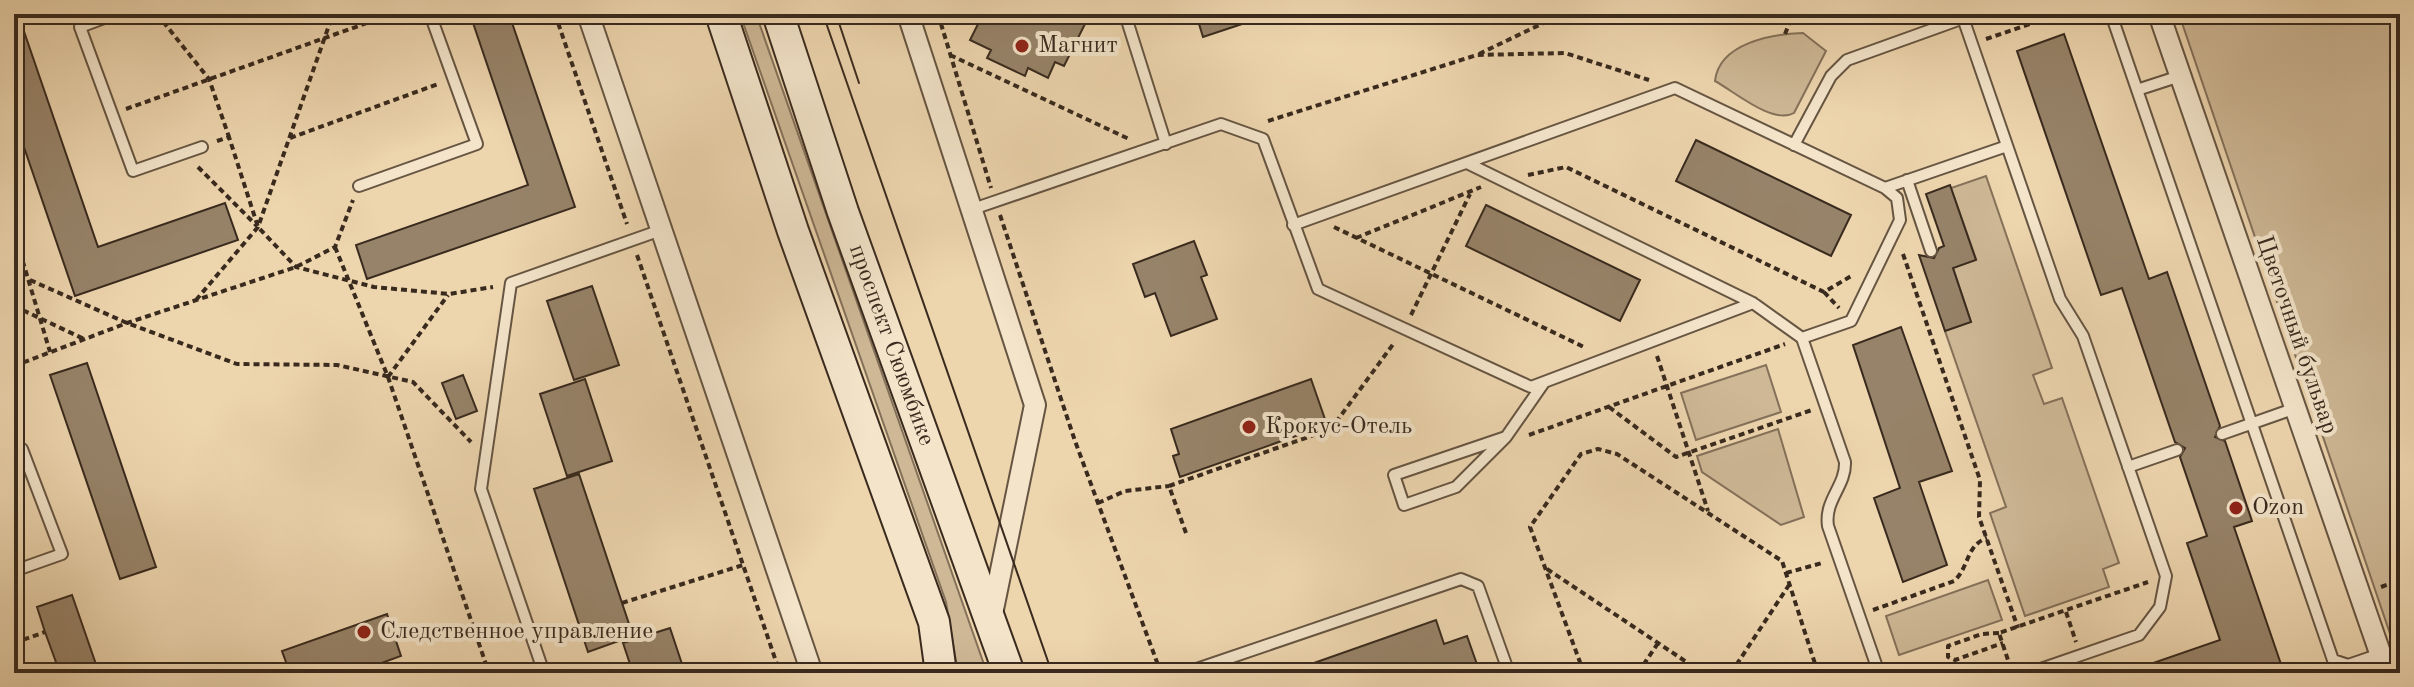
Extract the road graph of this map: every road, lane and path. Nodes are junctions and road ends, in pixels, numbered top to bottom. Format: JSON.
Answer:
{"nodes":[{"id":1,"x":115,"y":14,"type":"edge"},
{"id":2,"x":157,"y":14,"type":"edge"},
{"id":3,"x":333,"y":14,"type":"edge"},
{"id":4,"x":392,"y":14,"type":"edge"},
{"id":5,"x":430,"y":14,"type":"edge"},
{"id":6,"x":555,"y":14,"type":"edge"},
{"id":7,"x":588,"y":14,"type":"edge"},
{"id":8,"x":721,"y":14,"type":"edge"},
{"id":9,"x":778,"y":14,"type":"edge"},
{"id":10,"x":908,"y":14,"type":"edge"},
{"id":11,"x":938,"y":14,"type":"edge"},
{"id":12,"x":1125,"y":14,"type":"edge"},
{"id":13,"x":1562,"y":14,"type":"edge"},
{"id":14,"x":1793,"y":14,"type":"edge"},
{"id":15,"x":1975,"y":14,"type":"edge"},
{"id":16,"x":2059,"y":14,"type":"edge"},
{"id":17,"x":2111,"y":14,"type":"edge"},
{"id":18,"x":2159,"y":14,"type":"edge"},
{"id":19,"x":1963,"y":18,"type":"junction"},
{"id":20,"x":1785,"y":34,"type":"dead end"},
{"id":21,"x":324,"y":38,"type":"junction"},
{"id":22,"x":1972,"y":44,"type":"junction"},
{"id":23,"x":950,"y":55,"type":"junction"},
{"id":24,"x":1477,"y":55,"type":"junction"},
{"id":25,"x":2180,"y":76,"type":"junction"},
{"id":26,"x":209,"y":79,"type":"junction"},
{"id":27,"x":453,"y":79,"type":"junction"},
{"id":28,"x":1675,"y":88,"type":"junction"},
{"id":29,"x":2137,"y":90,"type":"junction"},
{"id":30,"x":112,"y":114,"type":"junction"},
{"id":31,"x":1239,"y":131,"type":"junction"},
{"id":32,"x":229,"y":137,"type":"junction"},
{"id":33,"x":290,"y":138,"type":"junction"},
{"id":34,"x":1166,"y":144,"type":"junction"},
{"id":35,"x":1794,"y":145,"type":"junction"},
{"id":36,"x":2007,"y":146,"type":"junction"},
{"id":37,"x":202,"y":147,"type":"joint"},
{"id":38,"x":1151,"y":149,"type":"junction"},
{"id":39,"x":185,"y":155,"type":"junction"},
{"id":40,"x":1469,"y":164,"type":"junction"},
{"id":41,"x":1501,"y":180,"type":"junction"},
{"id":42,"x":1907,"y":180,"type":"junction"},
{"id":43,"x":359,"y":186,"type":"joint"},
{"id":44,"x":1885,"y":188,"type":"junction"},
{"id":45,"x":1471,"y":192,"type":"junction"},
{"id":46,"x":996,"y":201,"type":"junction"},
{"id":47,"x":970,"y":210,"type":"junction"},
{"id":48,"x":1314,"y":218,"type":"junction"},
{"id":49,"x":1293,"y":225,"type":"junction"},
{"id":50,"x":258,"y":227,"type":"junction"},
{"id":51,"x":661,"y":230,"type":"junction"},
{"id":52,"x":1895,"y":231,"type":"junction"},
{"id":53,"x":14,"y":232,"type":"edge"},
{"id":54,"x":1356,"y":238,"type":"junction"},
{"id":55,"x":632,"y":240,"type":"junction"},
{"id":56,"x":335,"y":247,"type":"junction"},
{"id":57,"x":1931,"y":251,"type":"dead end"},
{"id":58,"x":2400,"y":256,"type":"edge"},
{"id":59,"x":1883,"y":257,"type":"junction"},
{"id":60,"x":296,"y":267,"type":"junction"},
{"id":61,"x":1431,"y":274,"type":"junction"},
{"id":62,"x":30,"y":280,"type":"junction"},
{"id":63,"x":349,"y":282,"type":"junction"},
{"id":64,"x":511,"y":283,"type":"junction"},
{"id":65,"x":449,"y":294,"type":"junction"},
{"id":66,"x":196,"y":300,"type":"junction"},
{"id":67,"x":1753,"y":303,"type":"junction"},
{"id":68,"x":14,"y":306,"type":"edge"},
{"id":69,"x":2400,"y":310,"type":"edge"},
{"id":70,"x":41,"y":319,"type":"junction"},
{"id":71,"x":127,"y":323,"type":"junction"},
{"id":72,"x":1404,"y":329,"type":"junction"},
{"id":73,"x":1802,"y":338,"type":"junction"},
{"id":74,"x":84,"y":339,"type":"junction"},
{"id":75,"x":1652,"y":341,"type":"junction"},
{"id":76,"x":50,"y":352,"type":"junction"},
{"id":77,"x":1608,"y":358,"type":"junction"},
{"id":78,"x":14,"y":366,"type":"edge"},
{"id":79,"x":388,"y":377,"type":"junction"},
{"id":80,"x":1544,"y":382,"type":"junction"},
{"id":81,"x":1667,"y":386,"type":"junction"},
{"id":82,"x":1826,"y":405,"type":"junction"},
{"id":83,"x":1609,"y":406,"type":"junction"},
{"id":84,"x":2293,"y":409,"type":"junction"},
{"id":85,"x":2252,"y":424,"type":"junction"},
{"id":86,"x":2222,"y":434,"type":"dead end"},
{"id":87,"x":1506,"y":437,"type":"junction"},
{"id":88,"x":14,"y":446,"type":"edge"},
{"id":89,"x":1497,"y":446,"type":"junction"},
{"id":90,"x":2177,"y":450,"type":"dead end"},
{"id":91,"x":1689,"y":453,"type":"junction"},
{"id":92,"x":485,"y":456,"type":"junction"},
{"id":93,"x":2128,"y":467,"type":"junction"},
{"id":94,"x":1169,"y":486,"type":"junction"},
{"id":95,"x":1098,"y":503,"type":"junction"},
{"id":96,"x":1709,"y":514,"type":"junction"},
{"id":97,"x":1186,"y":533,"type":"dead end"},
{"id":98,"x":1987,"y":538,"type":"junction"},
{"id":99,"x":1839,"y":558,"type":"junction"},
{"id":100,"x":743,"y":565,"type":"junction"},
{"id":101,"x":1545,"y":567,"type":"junction"},
{"id":102,"x":14,"y":571,"type":"edge"},
{"id":103,"x":1786,"y":573,"type":"junction"},
{"id":104,"x":2166,"y":576,"type":"junction"},
{"id":105,"x":1790,"y":584,"type":"junction"},
{"id":106,"x":622,"y":603,"type":"dead end"},
{"id":107,"x":2065,"y":611,"type":"junction"},
{"id":108,"x":1859,"y":614,"type":"junction"},
{"id":109,"x":991,"y":619,"type":"junction"},
{"id":110,"x":2018,"y":628,"type":"junction"},
{"id":111,"x":45,"y":632,"type":"dead end"},
{"id":112,"x":1999,"y":633,"type":"junction"},
{"id":113,"x":14,"y":643,"type":"edge"},
{"id":114,"x":1658,"y":643,"type":"junction"},
{"id":115,"x":2003,"y":643,"type":"junction"},
{"id":116,"x":2080,"y":655,"type":"junction"},
{"id":117,"x":2383,"y":664,"type":"edge"},
{"id":118,"x":489,"y":673,"type":"edge"},
{"id":119,"x":544,"y":673,"type":"edge"},
{"id":120,"x":780,"y":673,"type":"edge"},
{"id":121,"x":812,"y":673,"type":"edge"},
{"id":122,"x":941,"y":673,"type":"edge"},
{"id":123,"x":1009,"y":673,"type":"edge"},
{"id":124,"x":1161,"y":673,"type":"edge"},
{"id":125,"x":1185,"y":673,"type":"edge"},
{"id":126,"x":1509,"y":673,"type":"edge"},
{"id":127,"x":1584,"y":673,"type":"edge"},
{"id":128,"x":1638,"y":673,"type":"edge"},
{"id":129,"x":1703,"y":673,"type":"edge"},
{"id":130,"x":1731,"y":673,"type":"edge"},
{"id":131,"x":1818,"y":673,"type":"edge"},
{"id":132,"x":1879,"y":673,"type":"edge"},
{"id":133,"x":2013,"y":673,"type":"edge"},
{"id":134,"x":2029,"y":673,"type":"edge"}],
"edges":[{"from":1,"to":30,"type":"lane"},
{"from":2,"to":26,"type":"path"},
{"from":3,"to":21,"type":"path"},
{"from":4,"to":21,"type":"path"},
{"from":5,"to":27,"type":"lane"},
{"from":6,"to":55,"type":"path"},
{"from":7,"to":51,"type":"street"},
{"from":8,"to":122,"type":"main road"},
{"from":9,"to":109,"type":"main road","name":"проспект Сююмбике"},
{"from":10,"to":47,"type":"street"},
{"from":11,"to":23,"type":"path"},
{"from":12,"to":34,"type":"lane"},
{"from":13,"to":24,"type":"path"},
{"from":14,"to":20,"type":"path"},
{"from":15,"to":19,"type":"lane"},
{"from":16,"to":22,"type":"path"},
{"from":17,"to":29,"type":"lane"},
{"from":18,"to":25,"type":"street","name":"Цветочный бульвар"},
{"from":19,"to":22,"type":"lane"},
{"from":19,"to":35,"type":"lane"},
{"from":21,"to":26,"type":"path"},
{"from":21,"to":33,"type":"path"},
{"from":22,"to":36,"type":"lane"},
{"from":23,"to":38,"type":"path"},
{"from":23,"to":46,"type":"path"},
{"from":24,"to":28,"type":"path"},
{"from":24,"to":31,"type":"path"},
{"from":25,"to":29,"type":"lane"},
{"from":25,"to":84,"type":"street","name":"Цветочный бульвар"},
{"from":26,"to":30,"type":"path"},
{"from":26,"to":32,"type":"path"},
{"from":27,"to":33,"type":"path"},
{"from":27,"to":43,"type":"lane"},
{"from":28,"to":35,"type":"lane"},
{"from":28,"to":40,"type":"lane"},
{"from":29,"to":85,"type":"lane"},
{"from":30,"to":39,"type":"lane"},
{"from":31,"to":34,"type":"lane"},
{"from":31,"to":49,"type":"lane"},
{"from":32,"to":37,"type":"path"},
{"from":32,"to":50,"type":"path"},
{"from":33,"to":50,"type":"path"},
{"from":34,"to":38,"type":"lane"},
{"from":35,"to":44,"type":"lane"},
{"from":36,"to":42,"type":"lane"},
{"from":36,"to":93,"type":"lane"},
{"from":37,"to":39,"type":"lane"},
{"from":38,"to":46,"type":"lane"},
{"from":39,"to":50,"type":"path"},
{"from":40,"to":41,"type":"lane"},
{"from":40,"to":48,"type":"lane"},
{"from":41,"to":45,"type":"path"},
{"from":41,"to":59,"type":"path"},
{"from":41,"to":67,"type":"lane"},
{"from":42,"to":44,"type":"lane"},
{"from":42,"to":57,"type":"lane"},
{"from":43,"to":56,"type":"path"},
{"from":44,"to":52,"type":"lane"},
{"from":45,"to":54,"type":"path"},
{"from":45,"to":61,"type":"path"},
{"from":46,"to":47,"type":"lane"},
{"from":46,"to":95,"type":"path"},
{"from":47,"to":109,"type":"street"},
{"from":48,"to":49,"type":"lane"},
{"from":48,"to":54,"type":"path"},
{"from":49,"to":72,"type":"lane"},
{"from":50,"to":60,"type":"path"},
{"from":50,"to":66,"type":"path"},
{"from":51,"to":55,"type":"lane"},
{"from":51,"to":121,"type":"street"},
{"from":52,"to":59,"type":"lane"},
{"from":52,"to":98,"type":"path"},
{"from":53,"to":62,"type":"path"},
{"from":54,"to":61,"type":"path"},
{"from":55,"to":64,"type":"lane"},
{"from":55,"to":100,"type":"path"},
{"from":56,"to":60,"type":"path"},
{"from":56,"to":63,"type":"path"},
{"from":58,"to":69,"type":"path"},
{"from":59,"to":73,"type":"lane"},
{"from":60,"to":63,"type":"path"},
{"from":60,"to":66,"type":"path"},
{"from":61,"to":72,"type":"path"},
{"from":61,"to":77,"type":"path"},
{"from":62,"to":70,"type":"path"},
{"from":62,"to":71,"type":"path"},
{"from":63,"to":65,"type":"path"},
{"from":63,"to":79,"type":"path"},
{"from":64,"to":65,"type":"path"},
{"from":64,"to":92,"type":"lane"},
{"from":65,"to":79,"type":"path"},
{"from":66,"to":71,"type":"path"},
{"from":67,"to":73,"type":"lane"},
{"from":67,"to":75,"type":"lane"},
{"from":68,"to":70,"type":"path"},
{"from":70,"to":74,"type":"path"},
{"from":70,"to":76,"type":"path"},
{"from":71,"to":74,"type":"path"},
{"from":71,"to":79,"type":"path"},
{"from":72,"to":80,"type":"lane"},
{"from":72,"to":94,"type":"path"},
{"from":73,"to":81,"type":"path"},
{"from":73,"to":82,"type":"lane"},
{"from":74,"to":76,"type":"path"},
{"from":75,"to":77,"type":"lane"},
{"from":75,"to":81,"type":"path"},
{"from":76,"to":78,"type":"path"},
{"from":77,"to":80,"type":"lane"},
{"from":79,"to":92,"type":"path"},
{"from":79,"to":118,"type":"path"},
{"from":80,"to":87,"type":"lane"},
{"from":81,"to":83,"type":"path"},
{"from":81,"to":91,"type":"path"},
{"from":82,"to":91,"type":"path"},
{"from":82,"to":99,"type":"lane"},
{"from":83,"to":89,"type":"path"},
{"from":83,"to":91,"type":"path"},
{"from":84,"to":85,"type":"lane"},
{"from":84,"to":117,"type":"street","name":"Цветочный бульвар"},
{"from":85,"to":86,"type":"lane"},
{"from":85,"to":117,"type":"lane"},
{"from":87,"to":89,"type":"lane"},
{"from":87,"to":89,"type":"lane"},
{"from":88,"to":102,"type":"lane"},
{"from":90,"to":93,"type":"lane"},
{"from":91,"to":96,"type":"path"},
{"from":92,"to":119,"type":"lane"},
{"from":93,"to":104,"type":"lane"},
{"from":94,"to":95,"type":"path"},
{"from":94,"to":97,"type":"path"},
{"from":95,"to":124,"type":"path"},
{"from":96,"to":101,"type":"path"},
{"from":96,"to":103,"type":"path"},
{"from":98,"to":108,"type":"path"},
{"from":98,"to":110,"type":"path"},
{"from":99,"to":103,"type":"path"},
{"from":99,"to":108,"type":"lane"},
{"from":100,"to":106,"type":"path"},
{"from":100,"to":120,"type":"path"},
{"from":101,"to":114,"type":"path"},
{"from":101,"to":127,"type":"path"},
{"from":103,"to":105,"type":"path"},
{"from":104,"to":107,"type":"path"},
{"from":104,"to":116,"type":"lane"},
{"from":105,"to":130,"type":"path"},
{"from":105,"to":131,"type":"path"},
{"from":107,"to":110,"type":"path"},
{"from":107,"to":116,"type":"path"},
{"from":108,"to":132,"type":"lane"},
{"from":109,"to":123,"type":"main road","name":"проспект Сююмбике"},
{"from":110,"to":112,"type":"path"},
{"from":111,"to":113,"type":"path"},
{"from":112,"to":115,"type":"path"},
{"from":112,"to":115,"type":"path"},
{"from":114,"to":128,"type":"path"},
{"from":114,"to":129,"type":"path"},
{"from":115,"to":133,"type":"path"},
{"from":116,"to":134,"type":"lane"},
{"from":125,"to":126,"type":"lane"}]}
